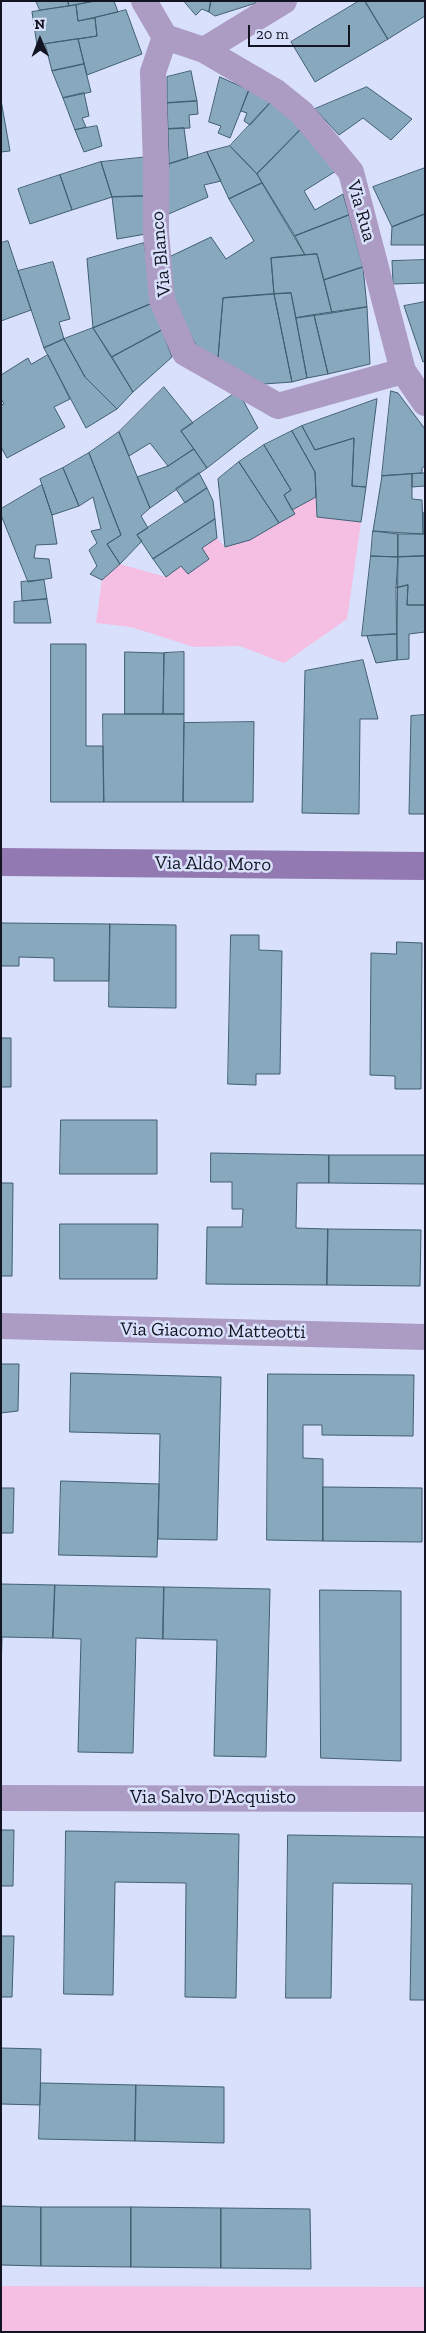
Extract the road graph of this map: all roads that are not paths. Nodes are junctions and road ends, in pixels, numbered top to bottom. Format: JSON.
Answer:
{"nodes":[{"id":1,"x":144,"y":1,"type":"edge"},
{"id":2,"x":284,"y":1,"type":"edge"},
{"id":3,"x":166,"y":37,"type":"junction"},
{"id":4,"x":204,"y":50,"type":"junction"},
{"id":5,"x":403,"y":370,"type":"junction"},
{"id":6,"x":425,"y":403,"type":"edge"},
{"id":7,"x":1,"y":862,"type":"edge"},
{"id":8,"x":425,"y":866,"type":"edge"},
{"id":9,"x":1,"y":1326,"type":"edge"},
{"id":10,"x":425,"y":1337,"type":"edge"},
{"id":11,"x":1,"y":1798,"type":"edge"},
{"id":12,"x":425,"y":1799,"type":"edge"}],
"edges":[{"from":1,"to":3,"type":"street"},
{"from":2,"to":4,"type":"street"},
{"from":3,"to":4,"type":"street","name":"Via Rua"},
{"from":3,"to":5,"type":"street","name":"Via Blanco"},
{"from":4,"to":5,"type":"street","name":"Via Rua"},
{"from":5,"to":6,"type":"street","name":"Via Rua"},
{"from":7,"to":8,"type":"street","name":"Via Aldo Moro"},
{"from":9,"to":10,"type":"street","name":"Via Giacomo Matteotti"},
{"from":11,"to":12,"type":"street","name":"Via Salvo D'Acquisto"}]}
